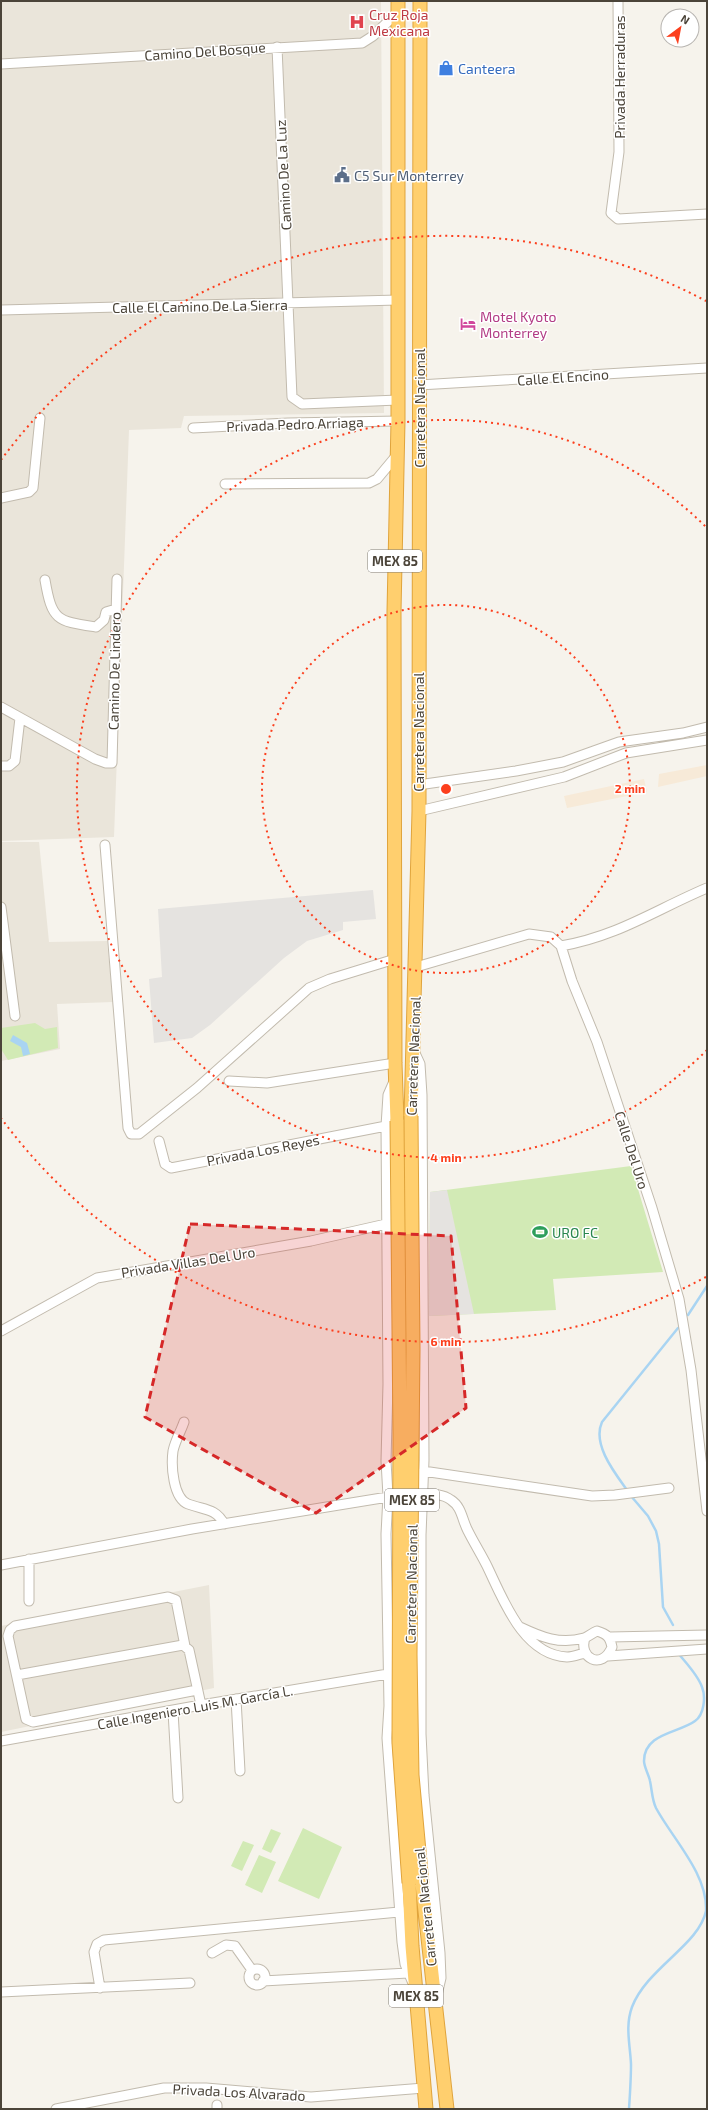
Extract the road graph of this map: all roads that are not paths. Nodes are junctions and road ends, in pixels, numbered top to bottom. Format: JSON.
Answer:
{"nodes":[{"id":1,"x":420,"y":1,"type":"edge"},
{"id":2,"x":618,"y":1,"type":"edge"},
{"id":3,"x":398,"y":6,"type":"edge"},
{"id":4,"x":277,"y":47,"type":"junction"},
{"id":5,"x":1,"y":64,"type":"edge"},
{"id":6,"x":707,"y":214,"type":"edge"},
{"id":7,"x":398,"y":300,"type":"junction"},
{"id":8,"x":289,"y":304,"type":"junction"},
{"id":9,"x":1,"y":310,"type":"edge"},
{"id":10,"x":707,"y":368,"type":"edge"},
{"id":11,"x":419,"y":385,"type":"junction"},
{"id":12,"x":398,"y":400,"type":"junction"},
{"id":13,"x":40,"y":418,"type":"dead end"},
{"id":14,"x":398,"y":421,"type":"junction"},
{"id":15,"x":193,"y":428,"type":"dead end"},
{"id":16,"x":397,"y":455,"type":"junction"},
{"id":17,"x":225,"y":484,"type":"dead end"},
{"id":18,"x":1,"y":498,"type":"edge"},
{"id":19,"x":117,"y":579,"type":"dead end"},
{"id":20,"x":45,"y":580,"type":"dead end"},
{"id":21,"x":116,"y":609,"type":"junction"},
{"id":22,"x":1,"y":707,"type":"edge"},
{"id":23,"x":20,"y":718,"type":"junction"},
{"id":24,"x":707,"y":727,"type":"edge"},
{"id":25,"x":707,"y":740,"type":"edge"},
{"id":26,"x":1,"y":766,"type":"edge"},
{"id":27,"x":516,"y":771,"type":"junction"},
{"id":28,"x":418,"y":785,"type":"junction"},
{"id":29,"x":518,"y":789,"type":"junction"},
{"id":30,"x":419,"y":811,"type":"junction"},
{"id":31,"x":105,"y":845,"type":"dead end"},
{"id":32,"x":707,"y":888,"type":"edge"},
{"id":33,"x":1,"y":907,"type":"edge"},
{"id":34,"x":560,"y":946,"type":"junction"},
{"id":35,"x":395,"y":959,"type":"junction"},
{"id":36,"x":416,"y":967,"type":"junction"},
{"id":37,"x":15,"y":1016,"type":"dead end"},
{"id":38,"x":413,"y":1047,"type":"junction"},
{"id":39,"x":395,"y":1064,"type":"junction"},
{"id":40,"x":229,"y":1081,"type":"dead end"},
{"id":41,"x":391,"y":1124,"type":"junction"},
{"id":42,"x":159,"y":1141,"type":"dead end"},
{"id":43,"x":386,"y":1224,"type":"junction"},
{"id":44,"x":1,"y":1331,"type":"edge"},
{"id":45,"x":184,"y":1422,"type":"dead end"},
{"id":46,"x":703,"y":1447,"type":"edge"},
{"id":47,"x":424,"y":1460,"type":"junction"},
{"id":48,"x":386,"y":1461,"type":"junction"},
{"id":49,"x":423,"y":1471,"type":"junction"},
{"id":50,"x":669,"y":1488,"type":"dead end"},
{"id":51,"x":423,"y":1494,"type":"junction"},
{"id":52,"x":388,"y":1496,"type":"junction"},
{"id":53,"x":707,"y":1511,"type":"edge"},
{"id":54,"x":224,"y":1524,"type":"junction"},
{"id":55,"x":386,"y":1534,"type":"junction"},
{"id":56,"x":421,"y":1535,"type":"junction"},
{"id":57,"x":29,"y":1559,"type":"junction"},
{"id":58,"x":1,"y":1565,"type":"edge"},
{"id":59,"x":28,"y":1601,"type":"dead end"},
{"id":60,"x":519,"y":1626,"type":"junction"},
{"id":61,"x":707,"y":1635,"type":"edge"},
{"id":62,"x":610,"y":1637,"type":"junction"},
{"id":63,"x":585,"y":1638,"type":"junction"},
{"id":64,"x":185,"y":1646,"type":"junction"},
{"id":65,"x":707,"y":1648,"type":"edge"},
{"id":66,"x":585,"y":1653,"type":"junction"},
{"id":67,"x":608,"y":1656,"type":"junction"},
{"id":68,"x":388,"y":1674,"type":"junction"},
{"id":69,"x":17,"y":1675,"type":"junction"},
{"id":70,"x":197,"y":1690,"type":"junction"},
{"id":71,"x":236,"y":1700,"type":"junction"},
{"id":72,"x":201,"y":1705,"type":"junction"},
{"id":73,"x":172,"y":1711,"type":"junction"},
{"id":74,"x":1,"y":1741,"type":"edge"},
{"id":75,"x":240,"y":1771,"type":"dead end"},
{"id":76,"x":178,"y":1798,"type":"dead end"},
{"id":77,"x":415,"y":1884,"type":"junction"},
{"id":78,"x":399,"y":1912,"type":"junction"},
{"id":79,"x":212,"y":1953,"type":"dead end"},
{"id":80,"x":408,"y":1973,"type":"junction"},
{"id":81,"x":190,"y":1983,"type":"dead end"},
{"id":82,"x":100,"y":1988,"type":"junction"},
{"id":83,"x":415,"y":1988,"type":"junction"},
{"id":84,"x":1,"y":1992,"type":"edge"},
{"id":85,"x":436,"y":2000,"type":"junction"},
{"id":86,"x":424,"y":2088,"type":"junction"},
{"id":87,"x":56,"y":2109,"type":"edge"},
{"id":88,"x":426,"y":2109,"type":"edge"},
{"id":89,"x":447,"y":2109,"type":"edge"}],
"edges":[{"from":1,"to":11,"type":"highway","name":"Carretera Nacional","number":"MEX 85"},
{"from":2,"to":6,"type":"street","name":"Privada Herraduras"},
{"from":3,"to":4,"type":"street","name":"Camino Del Bosque"},
{"from":3,"to":7,"type":"highway","name":"Carretera Nacional","number":"MEX 85"},
{"from":4,"to":5,"type":"street","name":"Camino Del Bosque"},
{"from":4,"to":8,"type":"street","name":"Camino De La Luz"},
{"from":7,"to":8,"type":"street","name":"Calle El Camino De La Sierra"},
{"from":7,"to":12,"type":"highway","name":"Carretera Nacional","number":"MEX 85"},
{"from":8,"to":9,"type":"street","name":"Calle El Camino De La Sierra"},
{"from":8,"to":12,"type":"street","name":"Camino De La Luz"},
{"from":10,"to":11,"type":"street","name":"Calle El Encino"},
{"from":11,"to":28,"type":"highway","name":"Carretera Nacional","number":"MEX 85"},
{"from":12,"to":14,"type":"highway","name":"Carretera Nacional","number":"MEX 85"},
{"from":13,"to":18,"type":"street"},
{"from":14,"to":15,"type":"street","name":"Privada Pedro Arriaga"},
{"from":14,"to":16,"type":"highway","name":"Carretera Nacional","number":"MEX 85"},
{"from":16,"to":17,"type":"street"},
{"from":16,"to":35,"type":"highway","name":"Carretera Nacional","number":"MEX 85"},
{"from":19,"to":21,"type":"street","name":"Camino De Lindero"},
{"from":20,"to":21,"type":"street"},
{"from":21,"to":23,"type":"street","name":"Camino De Lindero"},
{"from":22,"to":23,"type":"street"},
{"from":23,"to":26,"type":"street"},
{"from":24,"to":27,"type":"street"},
{"from":25,"to":29,"type":"street"},
{"from":27,"to":28,"type":"street"},
{"from":27,"to":29,"type":"street"},
{"from":28,"to":30,"type":"highway","name":"Carretera Nacional","number":"MEX 85"},
{"from":29,"to":30,"type":"street"},
{"from":30,"to":36,"type":"highway","name":"Carretera Nacional","number":"MEX 85"},
{"from":31,"to":35,"type":"street"},
{"from":32,"to":34,"type":"street"},
{"from":33,"to":37,"type":"street"},
{"from":34,"to":36,"type":"street"},
{"from":34,"to":46,"type":"street","name":"Calle Del Uro"},
{"from":35,"to":39,"type":"highway","name":"Carretera Nacional","number":"MEX 85"},
{"from":36,"to":38,"type":"highway","name":"Carretera Nacional","number":"MEX 85"},
{"from":38,"to":47,"type":"street","number":"MEX 85"},
{"from":38,"to":77,"type":"highway","name":"Carretera Nacional","number":"MEX 85","bridge":true},
{"from":39,"to":40,"type":"street"},
{"from":39,"to":41,"type":"highway","name":"Carretera Nacional","number":"MEX 85"},
{"from":41,"to":42,"type":"street","name":"Privada Los Reyes"},
{"from":41,"to":43,"type":"street","number":"MEX 85"},
{"from":41,"to":77,"type":"highway","name":"Carretera Nacional","number":"MEX 85","bridge":true},
{"from":43,"to":44,"type":"street","name":"Privada Villas Del Uro"},
{"from":43,"to":48,"type":"street","number":"MEX 85"},
{"from":45,"to":54,"type":"street"},
{"from":46,"to":53,"type":"street","name":"Calle Del Uro"},
{"from":47,"to":48,"type":"street","number":"MEX 85"},
{"from":47,"to":49,"type":"street","number":"MEX 85"},
{"from":48,"to":52,"type":"street","number":"MEX 85"},
{"from":49,"to":50,"type":"street"},
{"from":49,"to":51,"type":"street","number":"MEX 85"},
{"from":51,"to":52,"type":"street","number":"MEX 85"},
{"from":51,"to":56,"type":"street","number":"MEX 85"},
{"from":51,"to":60,"type":"street"},
{"from":52,"to":54,"type":"street"},
{"from":52,"to":55,"type":"street","number":"MEX 85"},
{"from":54,"to":57,"type":"street"},
{"from":55,"to":56,"type":"street","number":"MEX 85"},
{"from":55,"to":68,"type":"street","number":"MEX 85"},
{"from":56,"to":85,"type":"street","number":"MEX 85"},
{"from":57,"to":58,"type":"street"},
{"from":57,"to":59,"type":"street"},
{"from":60,"to":63,"type":"street"},
{"from":60,"to":66,"type":"street"},
{"from":61,"to":62,"type":"street"},
{"from":62,"to":63,"type":"street"},
{"from":62,"to":67,"type":"street"},
{"from":63,"to":66,"type":"street"},
{"from":64,"to":69,"type":"street"},
{"from":64,"to":69,"type":"street"},
{"from":64,"to":70,"type":"street"},
{"from":65,"to":67,"type":"street"},
{"from":66,"to":67,"type":"street"},
{"from":68,"to":71,"type":"street","name":"Calle Ingeniero Luis M. García L."},
{"from":68,"to":78,"type":"street","number":"MEX 85"},
{"from":69,"to":70,"type":"street"},
{"from":70,"to":72,"type":"street"},
{"from":71,"to":72,"type":"street","name":"Calle Ingeniero Luis M. García L."},
{"from":71,"to":75,"type":"street"},
{"from":72,"to":73,"type":"street","name":"Calle Ingeniero Luis M. García L."},
{"from":73,"to":74,"type":"street","name":"Calle Ingeniero Luis M. García L."},
{"from":73,"to":76,"type":"street"},
{"from":77,"to":83,"type":"highway","name":"Carretera Nacional","number":"MEX 85"},
{"from":77,"to":85,"type":"highway","name":"Carretera Nacional","number":"MEX 85"},
{"from":78,"to":80,"type":"street","number":"MEX 85"},
{"from":78,"to":82,"type":"street"},
{"from":79,"to":80,"type":"street"},
{"from":80,"to":83,"type":"street","number":"MEX 85"},
{"from":81,"to":82,"type":"street"},
{"from":82,"to":84,"type":"street"},
{"from":83,"to":86,"type":"highway","name":"Carretera Nacional","number":"MEX 85"},
{"from":85,"to":89,"type":"highway","name":"Carretera Nacional","number":"MEX 85"},
{"from":86,"to":87,"type":"street","name":"Privada Los Alvarado"},
{"from":86,"to":88,"type":"highway","name":"Carretera Nacional","number":"MEX 85"}]}
